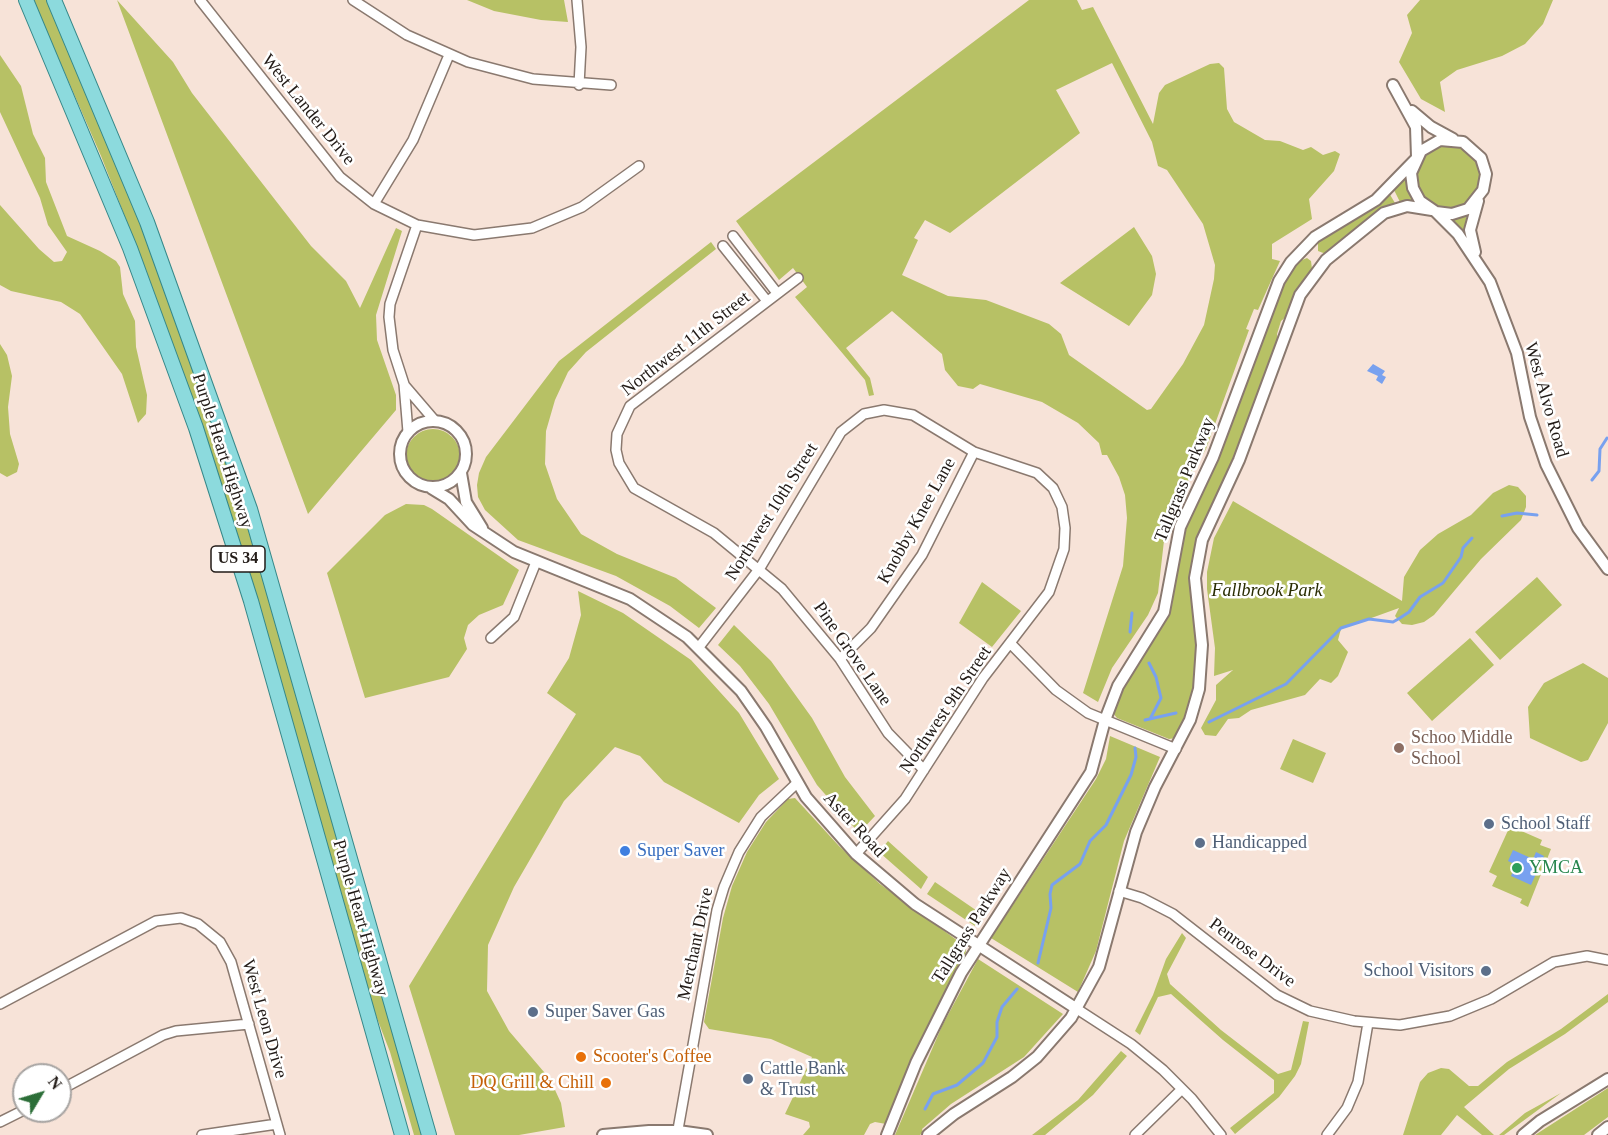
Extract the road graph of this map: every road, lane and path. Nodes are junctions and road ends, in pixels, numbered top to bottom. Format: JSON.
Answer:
{"nodes":[{"id":1,"x":26,"y":0,"type":"edge"},
{"id":2,"x":54,"y":0,"type":"edge"},
{"id":3,"x":200,"y":0,"type":"edge"},
{"id":4,"x":353,"y":0,"type":"edge"},
{"id":5,"x":577,"y":0,"type":"edge"},
{"id":6,"x":449,"y":55,"type":"junction"},
{"id":7,"x":579,"y":85,"type":"junction"},
{"id":8,"x":611,"y":85,"type":"dead end"},
{"id":9,"x":1393,"y":85,"type":"dead end"},
{"id":10,"x":1405,"y":105,"type":"junction"},
{"id":11,"x":1455,"y":140,"type":"junction"},
{"id":12,"x":1416,"y":159,"type":"junction"},
{"id":13,"x":639,"y":166,"type":"dead end"},
{"id":14,"x":1480,"y":197,"type":"junction"},
{"id":15,"x":374,"y":204,"type":"junction"},
{"id":16,"x":1434,"y":211,"type":"junction"},
{"id":17,"x":417,"y":225,"type":"junction"},
{"id":18,"x":733,"y":236,"type":"dead end"},
{"id":19,"x":723,"y":246,"type":"dead end"},
{"id":20,"x":1481,"y":266,"type":"junction"},
{"id":21,"x":798,"y":278,"type":"dead end"},
{"id":22,"x":777,"y":293,"type":"junction"},
{"id":23,"x":767,"y":301,"type":"junction"},
{"id":24,"x":404,"y":384,"type":"junction"},
{"id":25,"x":435,"y":421,"type":"junction"},
{"id":26,"x":408,"y":432,"type":"junction"},
{"id":27,"x":616,"y":450,"type":"joint"},
{"id":28,"x":974,"y":452,"type":"junction"},
{"id":29,"x":461,"y":473,"type":"junction"},
{"id":30,"x":431,"y":488,"type":"junction"},
{"id":31,"x":484,"y":531,"type":"junction"},
{"id":32,"x":536,"y":562,"type":"junction"},
{"id":33,"x":760,"y":568,"type":"junction"},
{"id":34,"x":1608,"y":569,"type":"edge"},
{"id":35,"x":491,"y":638,"type":"dead end"},
{"id":36,"x":1011,"y":644,"type":"junction"},
{"id":37,"x":699,"y":647,"type":"junction"},
{"id":38,"x":840,"y":659,"type":"junction"},
{"id":39,"x":1105,"y":720,"type":"junction"},
{"id":40,"x":1176,"y":749,"type":"junction"},
{"id":41,"x":924,"y":770,"type":"junction"},
{"id":42,"x":797,"y":783,"type":"junction"},
{"id":43,"x":856,"y":854,"type":"junction"},
{"id":44,"x":1119,"y":891,"type":"junction"},
{"id":45,"x":978,"y":946,"type":"junction"},
{"id":46,"x":1608,"y":960,"type":"edge"},
{"id":47,"x":0,"y":1004,"type":"edge"},
{"id":48,"x":1077,"y":1009,"type":"junction"},
{"id":49,"x":1368,"y":1023,"type":"junction"},
{"id":50,"x":249,"y":1024,"type":"junction"},
{"id":51,"x":1608,"y":1079,"type":"edge"},
{"id":52,"x":72,"y":1084,"type":"edge"},
{"id":53,"x":1182,"y":1089,"type":"junction"},
{"id":54,"x":277,"y":1124,"type":"junction"},
{"id":55,"x":1608,"y":1127,"type":"edge"},
{"id":56,"x":941,"y":1131,"type":"edge"},
{"id":57,"x":678,"y":1133,"type":"edge"},
{"id":58,"x":202,"y":1135,"type":"edge"},
{"id":59,"x":280,"y":1135,"type":"edge"},
{"id":60,"x":402,"y":1135,"type":"edge"},
{"id":61,"x":429,"y":1135,"type":"edge"},
{"id":62,"x":603,"y":1135,"type":"edge"},
{"id":63,"x":707,"y":1135,"type":"edge"},
{"id":64,"x":887,"y":1135,"type":"edge"},
{"id":65,"x":928,"y":1135,"type":"edge"},
{"id":66,"x":1135,"y":1135,"type":"edge"},
{"id":67,"x":1221,"y":1135,"type":"edge"},
{"id":68,"x":1327,"y":1135,"type":"edge"},
{"id":69,"x":1523,"y":1135,"type":"edge"},
{"id":70,"x":1598,"y":1135,"type":"edge"}],
"edges":[{"from":1,"to":60,"type":"main road","name":"Purple Heart Highway","number":"US 34"},
{"from":2,"to":61,"type":"main road","name":"Purple Heart Highway","number":"US 34"},
{"from":3,"to":15,"type":"street","name":"West Lander Drive"},
{"from":4,"to":6,"type":"street"},
{"from":5,"to":7,"type":"street"},
{"from":6,"to":7,"type":"street"},
{"from":6,"to":15,"type":"street"},
{"from":7,"to":8,"type":"street"},
{"from":9,"to":10,"type":"street"},
{"from":10,"to":11,"type":"street"},
{"from":10,"to":12,"type":"street"},
{"from":11,"to":12,"type":"street"},
{"from":11,"to":14,"type":"street"},
{"from":12,"to":16,"type":"street"},
{"from":12,"to":39,"type":"street","name":"Tallgrass Parkway"},
{"from":13,"to":17,"type":"street","name":"West Lander Drive"},
{"from":14,"to":16,"type":"street"},
{"from":14,"to":20,"type":"street","name":"West Alvo Road"},
{"from":15,"to":17,"type":"street","name":"West Lander Drive"},
{"from":16,"to":20,"type":"street","name":"West Alvo Road"},
{"from":16,"to":40,"type":"street","name":"Tallgrass Parkway"},
{"from":17,"to":24,"type":"street"},
{"from":18,"to":22,"type":"street"},
{"from":19,"to":23,"type":"street"},
{"from":20,"to":34,"type":"street","name":"West Alvo Road"},
{"from":21,"to":22,"type":"street","name":"Northwest 11th Street"},
{"from":22,"to":23,"type":"street","name":"Northwest 11th Street"},
{"from":23,"to":27,"type":"street","name":"Northwest 11th Street"},
{"from":24,"to":25,"type":"street"},
{"from":24,"to":26,"type":"street"},
{"from":25,"to":26,"type":"street"},
{"from":25,"to":29,"type":"street"},
{"from":26,"to":30,"type":"street"},
{"from":27,"to":33,"type":"street","name":"Pine Grove Lane"},
{"from":28,"to":33,"type":"street","name":"Northwest 10th Street"},
{"from":28,"to":36,"type":"street","name":"Northwest 9th Street"},
{"from":28,"to":38,"type":"street","name":"Knobby Knee Lane"},
{"from":29,"to":30,"type":"street"},
{"from":29,"to":31,"type":"street","name":"Aster Road"},
{"from":30,"to":31,"type":"street","name":"Aster Road"},
{"from":31,"to":32,"type":"street","name":"Aster Road"},
{"from":32,"to":35,"type":"street"},
{"from":32,"to":37,"type":"street","name":"Aster Road"},
{"from":33,"to":37,"type":"street","name":"Northwest 10th Street"},
{"from":33,"to":38,"type":"street","name":"Pine Grove Lane"},
{"from":36,"to":39,"type":"street"},
{"from":36,"to":41,"type":"street","name":"Northwest 9th Street"},
{"from":37,"to":42,"type":"street","name":"Aster Road"},
{"from":38,"to":41,"type":"street","name":"Pine Grove Lane"},
{"from":39,"to":40,"type":"street"},
{"from":39,"to":45,"type":"street","name":"Tallgrass Parkway"},
{"from":40,"to":44,"type":"street","name":"Tallgrass Parkway"},
{"from":41,"to":43,"type":"street","name":"Northwest 9th Street"},
{"from":42,"to":43,"type":"street","name":"Aster Road"},
{"from":42,"to":57,"type":"street","name":"Merchant Drive"},
{"from":43,"to":45,"type":"street","name":"Aster Road"},
{"from":44,"to":48,"type":"street","name":"Tallgrass Parkway"},
{"from":44,"to":49,"type":"street","name":"Penrose Drive"},
{"from":45,"to":48,"type":"street","name":"Aster Road"},
{"from":45,"to":64,"type":"street","name":"Tallgrass Parkway"},
{"from":46,"to":49,"type":"street","name":"Penrose Drive"},
{"from":47,"to":50,"type":"street","name":"West Leon Drive"},
{"from":48,"to":53,"type":"street","name":"Aster Road"},
{"from":48,"to":56,"type":"street","name":"Tallgrass Parkway"},
{"from":49,"to":68,"type":"street"},
{"from":50,"to":52,"type":"street"},
{"from":50,"to":54,"type":"street","name":"West Leon Drive"},
{"from":51,"to":69,"type":"street"},
{"from":53,"to":66,"type":"street"},
{"from":53,"to":67,"type":"street","name":"Aster Road"},
{"from":54,"to":58,"type":"street"},
{"from":54,"to":59,"type":"street","name":"West Leon Drive"},
{"from":55,"to":70,"type":"street"},
{"from":56,"to":65,"type":"street","name":"Tallgrass Parkway"},
{"from":57,"to":62,"type":"street"},
{"from":57,"to":63,"type":"street"}]}
